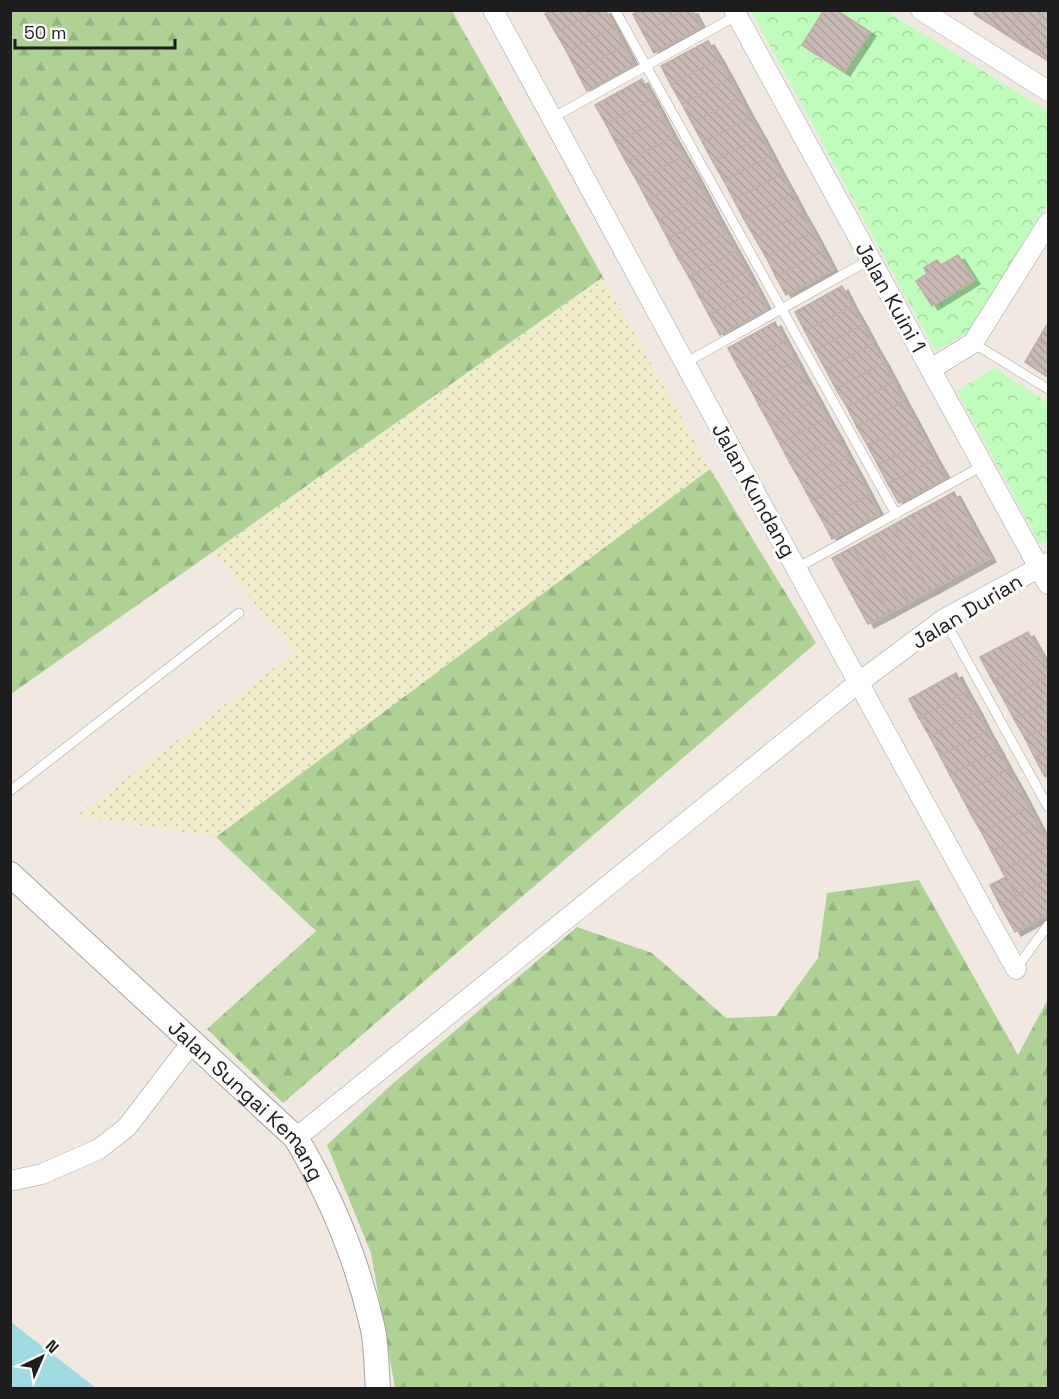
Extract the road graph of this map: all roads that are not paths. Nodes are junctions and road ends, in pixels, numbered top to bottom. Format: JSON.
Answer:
{"nodes":[{"id":1,"x":493,"y":10,"type":"edge"},
{"id":2,"x":615,"y":10,"type":"edge"},
{"id":3,"x":921,"y":10,"type":"edge"},
{"id":4,"x":735,"y":13,"type":"edge"},
{"id":5,"x":646,"y":66,"type":"junction"},
{"id":6,"x":1048,"y":91,"type":"edge"},
{"id":7,"x":552,"y":118,"type":"junction"},
{"id":8,"x":1048,"y":223,"type":"edge"},
{"id":9,"x":871,"y":259,"type":"junction"},
{"id":10,"x":782,"y":308,"type":"junction"},
{"id":11,"x":974,"y":343,"type":"junction"},
{"id":12,"x":685,"y":363,"type":"junction"},
{"id":13,"x":931,"y":369,"type":"junction"},
{"id":14,"x":1048,"y":389,"type":"edge"},
{"id":15,"x":984,"y":465,"type":"junction"},
{"id":16,"x":896,"y":514,"type":"junction"},
{"id":17,"x":797,"y":568,"type":"junction"},
{"id":18,"x":1046,"y":571,"type":"edge"},
{"id":19,"x":239,"y":613,"type":"dead end"},
{"id":20,"x":944,"y":619,"type":"junction"},
{"id":21,"x":858,"y":684,"type":"junction"},
{"id":22,"x":10,"y":791,"type":"edge"},
{"id":23,"x":1048,"y":807,"type":"edge"},
{"id":24,"x":10,"y":874,"type":"edge"},
{"id":25,"x":1048,"y":925,"type":"edge"},
{"id":26,"x":1017,"y":969,"type":"joint"},
{"id":27,"x":192,"y":1042,"type":"junction"},
{"id":28,"x":296,"y":1138,"type":"junction"},
{"id":29,"x":10,"y":1181,"type":"edge"},
{"id":30,"x":378,"y":1389,"type":"edge"}],
"edges":[{"from":1,"to":7,"type":"street","name":"Jalan Kundang"},
{"from":2,"to":5,"type":"lane"},
{"from":3,"to":6,"type":"street"},
{"from":4,"to":5,"type":"lane"},
{"from":4,"to":9,"type":"street","name":"Jalan Kuini 1"},
{"from":5,"to":7,"type":"lane"},
{"from":5,"to":10,"type":"lane"},
{"from":7,"to":12,"type":"street","name":"Jalan Kundang"},
{"from":8,"to":11,"type":"street"},
{"from":9,"to":10,"type":"lane"},
{"from":9,"to":13,"type":"street","name":"Jalan Kuini 1"},
{"from":10,"to":12,"type":"lane"},
{"from":10,"to":16,"type":"lane"},
{"from":11,"to":13,"type":"street"},
{"from":11,"to":14,"type":"lane"},
{"from":12,"to":17,"type":"street","name":"Jalan Kundang"},
{"from":13,"to":15,"type":"street","name":"Jalan Kuini 1"},
{"from":15,"to":16,"type":"lane"},
{"from":15,"to":18,"type":"street","name":"Jalan Kuini 1"},
{"from":16,"to":17,"type":"lane"},
{"from":17,"to":21,"type":"street","name":"Jalan Kundang"},
{"from":18,"to":20,"type":"street","name":"Jalan Durian"},
{"from":19,"to":22,"type":"lane"},
{"from":20,"to":21,"type":"street","name":"Jalan Durian"},
{"from":20,"to":23,"type":"lane"},
{"from":21,"to":26,"type":"street","name":"Jalan Kundang"},
{"from":21,"to":28,"type":"street","name":"Jalan Durian"},
{"from":24,"to":27,"type":"street","name":"Jalan Sungai Kemang"},
{"from":25,"to":26,"type":"lane"},
{"from":27,"to":28,"type":"street","name":"Jalan Sungai Kemang"},
{"from":27,"to":29,"type":"street"},
{"from":28,"to":30,"type":"street","name":"Jalan Sungai Kemang"}]}
